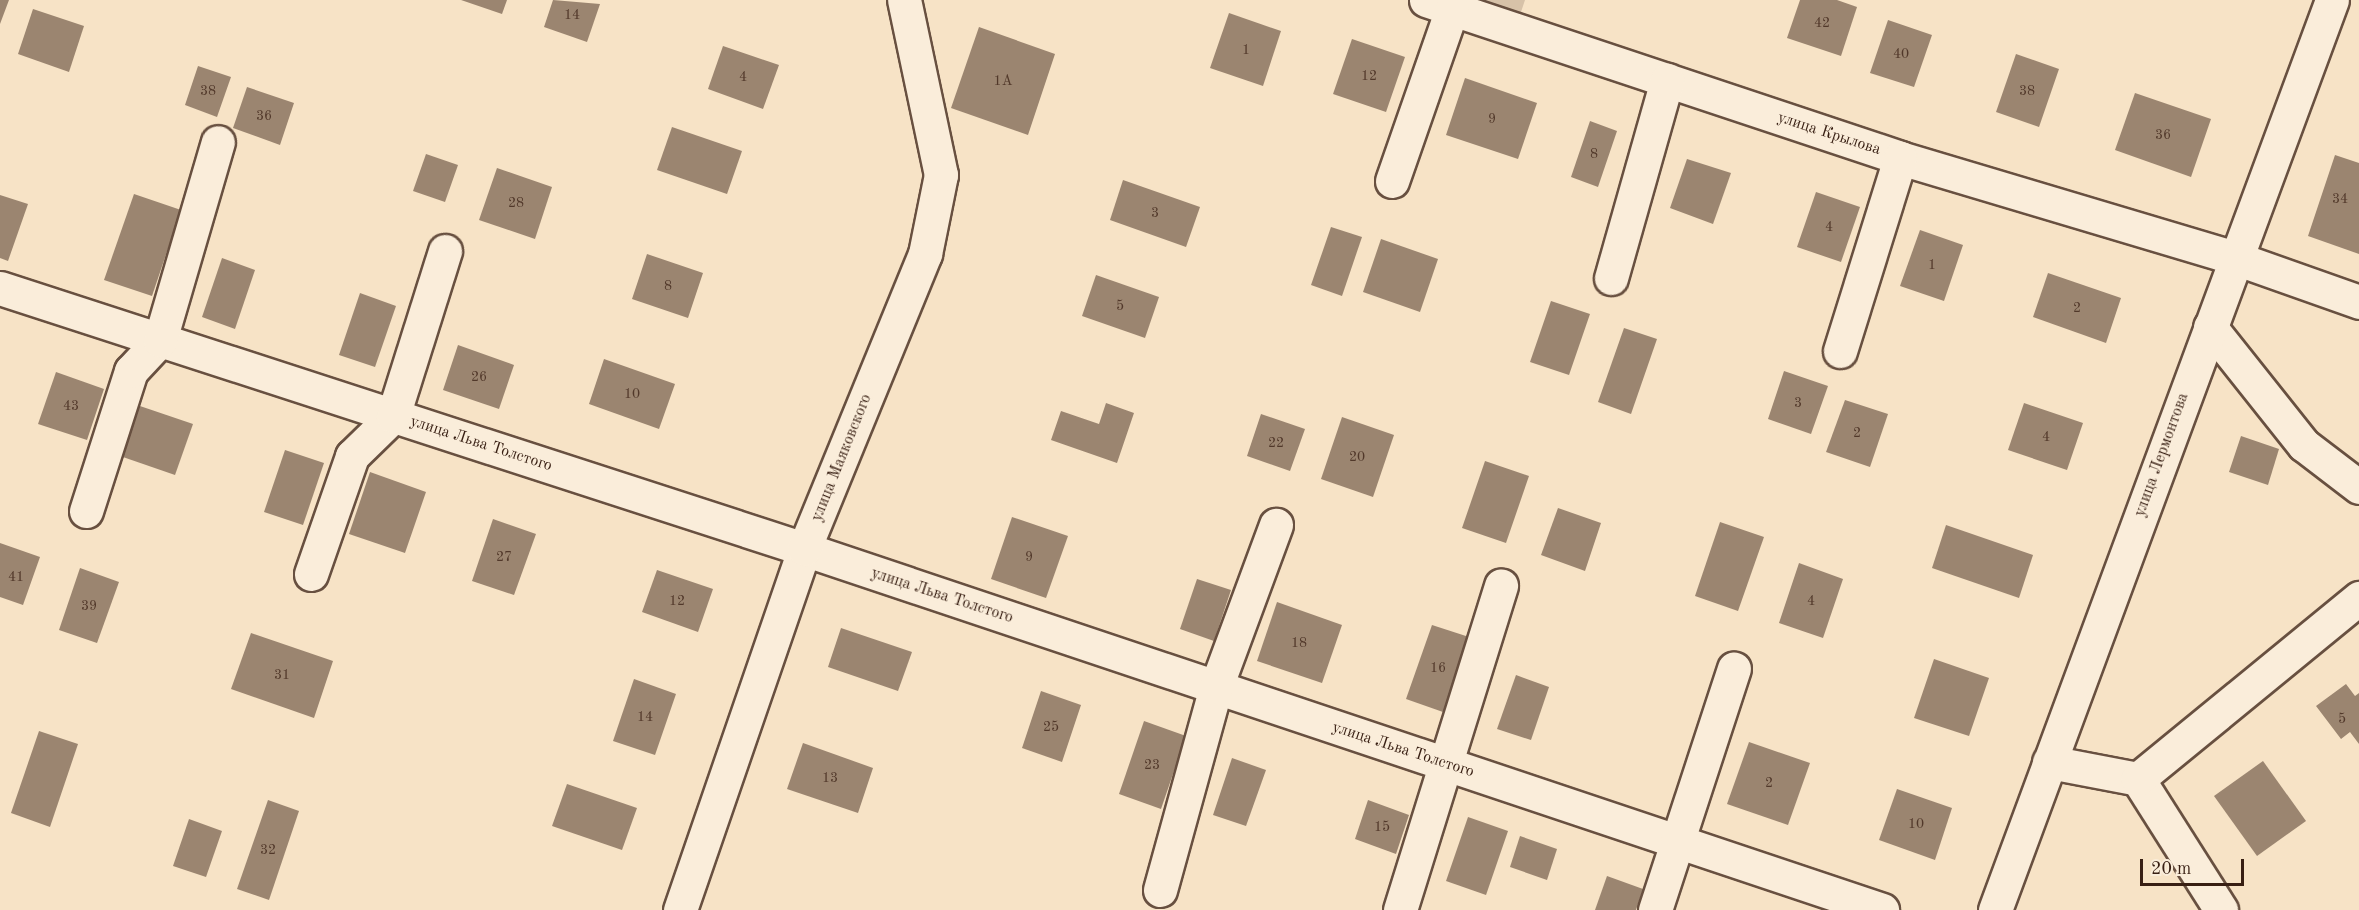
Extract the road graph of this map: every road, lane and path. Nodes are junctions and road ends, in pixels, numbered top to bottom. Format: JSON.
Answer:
{"nodes":[{"id":1,"x":904,"y":0,"type":"edge"},
{"id":2,"x":2332,"y":0,"type":"edge"},
{"id":3,"x":1439,"y":4,"type":"edge"},
{"id":4,"x":1667,"y":80,"type":"junction"},
{"id":5,"x":218,"y":142,"type":"dead end"},
{"id":6,"x":1900,"y":158,"type":"junction"},
{"id":7,"x":1392,"y":181,"type":"dead end"},
{"id":8,"x":445,"y":250,"type":"dead end"},
{"id":9,"x":2235,"y":258,"type":"junction"},
{"id":10,"x":1611,"y":278,"type":"dead end"},
{"id":11,"x":0,"y":288,"type":"edge"},
{"id":12,"x":2359,"y":302,"type":"edge"},
{"id":13,"x":2210,"y":327,"type":"junction"},
{"id":14,"x":160,"y":340,"type":"junction"},
{"id":15,"x":1840,"y":351,"type":"dead end"},
{"id":16,"x":393,"y":416,"type":"junction"},
{"id":17,"x":2359,"y":487,"type":"edge"},
{"id":18,"x":86,"y":511,"type":"dead end"},
{"id":19,"x":1276,"y":525,"type":"dead end"},
{"id":20,"x":804,"y":549,"type":"junction"},
{"id":21,"x":311,"y":573,"type":"dead end"},
{"id":22,"x":1502,"y":585,"type":"dead end"},
{"id":23,"x":2359,"y":598,"type":"edge"},
{"id":24,"x":1734,"y":669,"type":"dead end"},
{"id":25,"x":1216,"y":687,"type":"junction"},
{"id":26,"x":2049,"y":762,"type":"junction"},
{"id":27,"x":1446,"y":764,"type":"junction"},
{"id":28,"x":2138,"y":779,"type":"junction"},
{"id":29,"x":1679,"y":842,"type":"junction"},
{"id":30,"x":1160,"y":890,"type":"dead end"},
{"id":31,"x":680,"y":910,"type":"edge"},
{"id":32,"x":1400,"y":910,"type":"edge"},
{"id":33,"x":1655,"y":910,"type":"edge"},
{"id":34,"x":1882,"y":910,"type":"edge"},
{"id":35,"x":1995,"y":910,"type":"edge"},
{"id":36,"x":2221,"y":910,"type":"edge"}],
"edges":[{"from":1,"to":20,"type":"street","name":"улица Маяковского"},
{"from":2,"to":9,"type":"street","name":"улица Лермонтова"},
{"from":3,"to":4,"type":"street","name":"улица Крылова"},
{"from":3,"to":7,"type":"street"},
{"from":4,"to":6,"type":"street","name":"улица Крылова"},
{"from":4,"to":10,"type":"street"},
{"from":5,"to":14,"type":"street"},
{"from":6,"to":9,"type":"street","name":"улица Крылова"},
{"from":6,"to":15,"type":"street"},
{"from":8,"to":16,"type":"street"},
{"from":9,"to":12,"type":"street","name":"улица Крылова"},
{"from":9,"to":13,"type":"street","name":"улица Лермонтова"},
{"from":11,"to":14,"type":"street","name":"улица Льва Толстого"},
{"from":13,"to":17,"type":"street"},
{"from":13,"to":26,"type":"street","name":"улица Лермонтова"},
{"from":14,"to":16,"type":"street","name":"улица Льва Толстого"},
{"from":14,"to":18,"type":"street"},
{"from":16,"to":20,"type":"street","name":"улица Льва Толстого"},
{"from":16,"to":21,"type":"street"},
{"from":19,"to":25,"type":"street"},
{"from":20,"to":25,"type":"street","name":"улица Льва Толстого"},
{"from":20,"to":31,"type":"street","name":"улица Маяковского"},
{"from":22,"to":27,"type":"street"},
{"from":23,"to":28,"type":"street"},
{"from":24,"to":29,"type":"street"},
{"from":25,"to":27,"type":"street","name":"улица Льва Толстого"},
{"from":25,"to":30,"type":"street"},
{"from":26,"to":28,"type":"street"},
{"from":26,"to":35,"type":"street","name":"улица Лермонтова"},
{"from":27,"to":29,"type":"street","name":"улица Льва Толстого"},
{"from":27,"to":32,"type":"street"},
{"from":28,"to":36,"type":"street"},
{"from":29,"to":33,"type":"street"},
{"from":29,"to":34,"type":"street","name":"улица Льва Толстого"}]}
